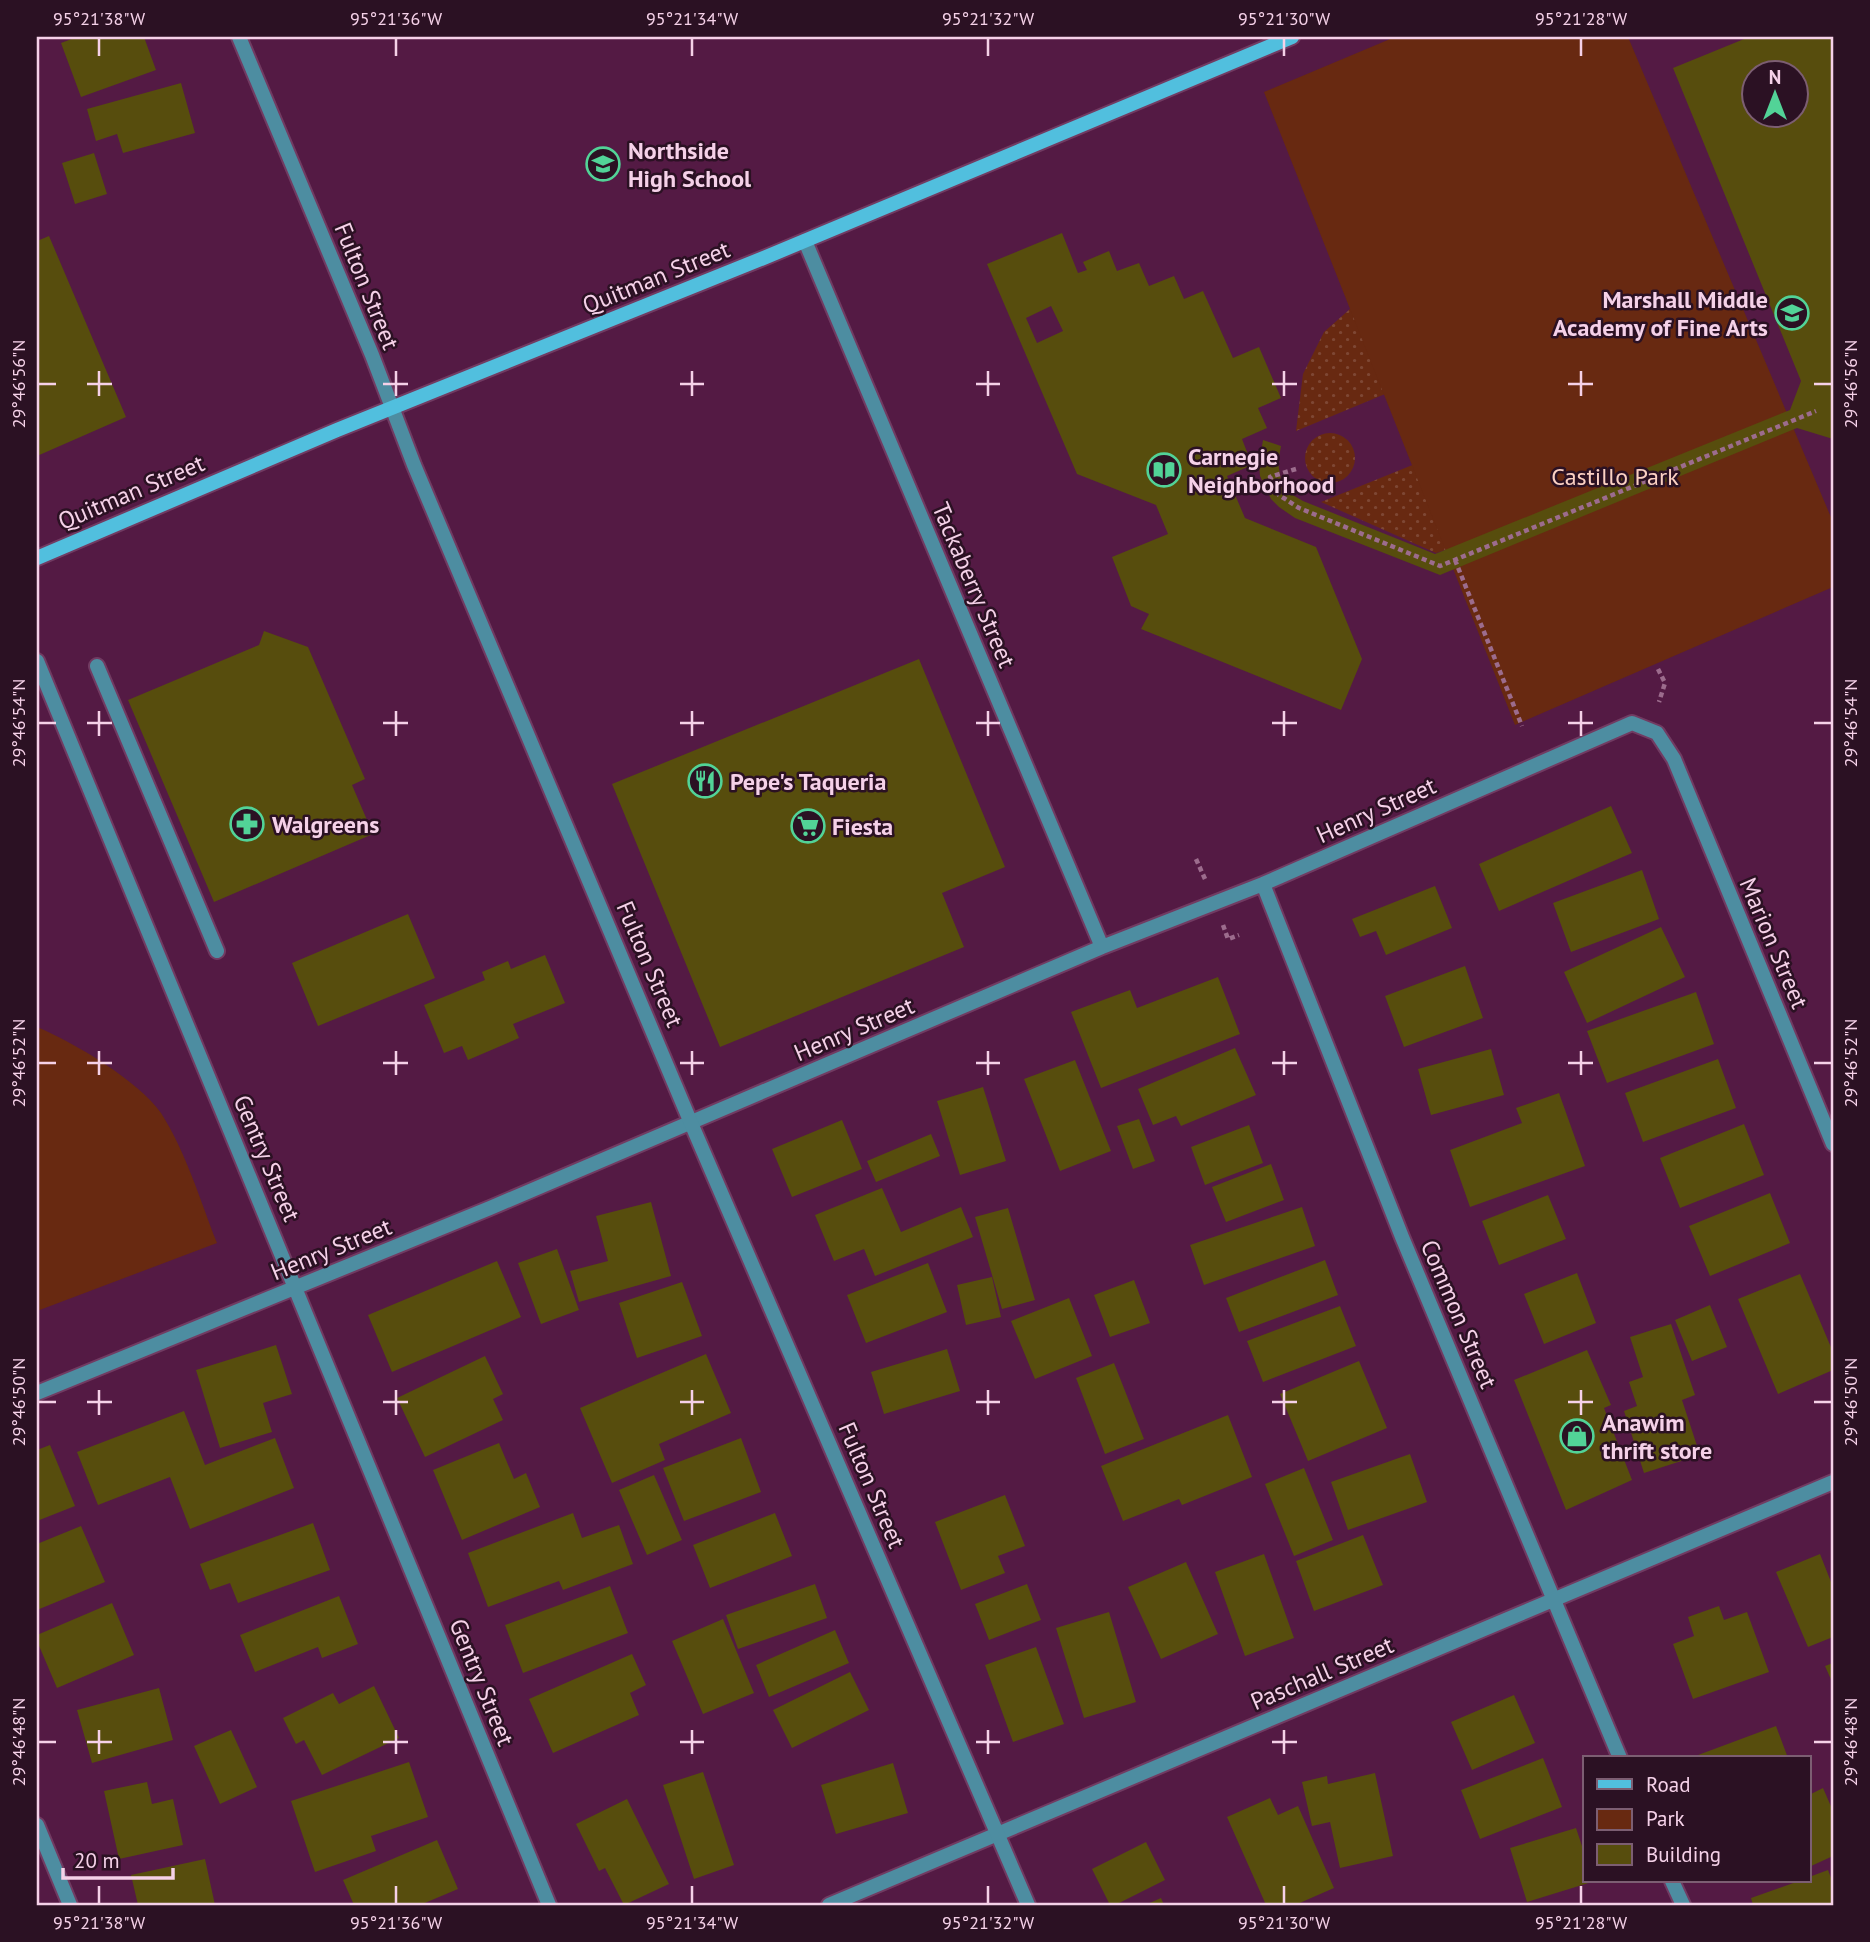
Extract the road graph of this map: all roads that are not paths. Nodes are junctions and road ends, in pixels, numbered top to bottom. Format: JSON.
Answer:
{"nodes":[{"id":1,"x":239,"y":37,"type":"edge"},
{"id":2,"x":1292,"y":37,"type":"edge"},
{"id":3,"x":805,"y":241,"type":"junction"},
{"id":4,"x":391,"y":408,"type":"junction"},
{"id":5,"x":37,"y":558,"type":"edge"},
{"id":6,"x":37,"y":661,"type":"edge"},
{"id":7,"x":96,"y":666,"type":"dead end"},
{"id":8,"x":1674,"y":759,"type":"joint"},
{"id":9,"x":1263,"y":884,"type":"junction"},
{"id":10,"x":1102,"y":947,"type":"junction"},
{"id":11,"x":217,"y":951,"type":"dead end"},
{"id":12,"x":691,"y":1124,"type":"junction"},
{"id":13,"x":1833,"y":1144,"type":"edge"},
{"id":14,"x":296,"y":1288,"type":"junction"},
{"id":15,"x":37,"y":1392,"type":"edge"},
{"id":16,"x":1833,"y":1482,"type":"edge"},
{"id":17,"x":1554,"y":1600,"type":"junction"},
{"id":18,"x":1619,"y":1756,"type":"edge"},
{"id":19,"x":37,"y":1825,"type":"edge"},
{"id":20,"x":998,"y":1835,"type":"junction"},
{"id":21,"x":1672,"y":1882,"type":"edge"},
{"id":22,"x":70,"y":1905,"type":"edge"},
{"id":23,"x":549,"y":1905,"type":"edge"},
{"id":24,"x":829,"y":1905,"type":"edge"},
{"id":25,"x":1028,"y":1905,"type":"edge"},
{"id":26,"x":1682,"y":1905,"type":"edge"}],
"edges":[{"from":1,"to":4,"type":"street","name":"Fulton Street"},
{"from":2,"to":3,"type":"main road","name":"Quitman Street"},
{"from":3,"to":4,"type":"main road","name":"Quitman Street"},
{"from":3,"to":10,"type":"street","name":"Tackaberry Street"},
{"from":4,"to":5,"type":"main road","name":"Quitman Street"},
{"from":4,"to":12,"type":"street","name":"Fulton Street"},
{"from":6,"to":14,"type":"street","name":"Gentry Street"},
{"from":7,"to":11,"type":"street"},
{"from":8,"to":9,"type":"street","name":"Henry Street"},
{"from":8,"to":13,"type":"street","name":"Marion Street"},
{"from":9,"to":10,"type":"street","name":"Henry Street"},
{"from":9,"to":17,"type":"street","name":"Common Street"},
{"from":10,"to":12,"type":"street","name":"Henry Street"},
{"from":12,"to":14,"type":"street","name":"Henry Street"},
{"from":12,"to":20,"type":"street","name":"Fulton Street"},
{"from":14,"to":15,"type":"street","name":"Henry Street"},
{"from":14,"to":23,"type":"street","name":"Gentry Street"},
{"from":16,"to":17,"type":"street","name":"Paschall Street"},
{"from":17,"to":18,"type":"street","name":"Common Street"},
{"from":17,"to":20,"type":"street","name":"Paschall Street"},
{"from":19,"to":22,"type":"street"},
{"from":20,"to":24,"type":"street","name":"Paschall Street"},
{"from":20,"to":25,"type":"street","name":"Fulton Street"},
{"from":21,"to":26,"type":"street"}]}
